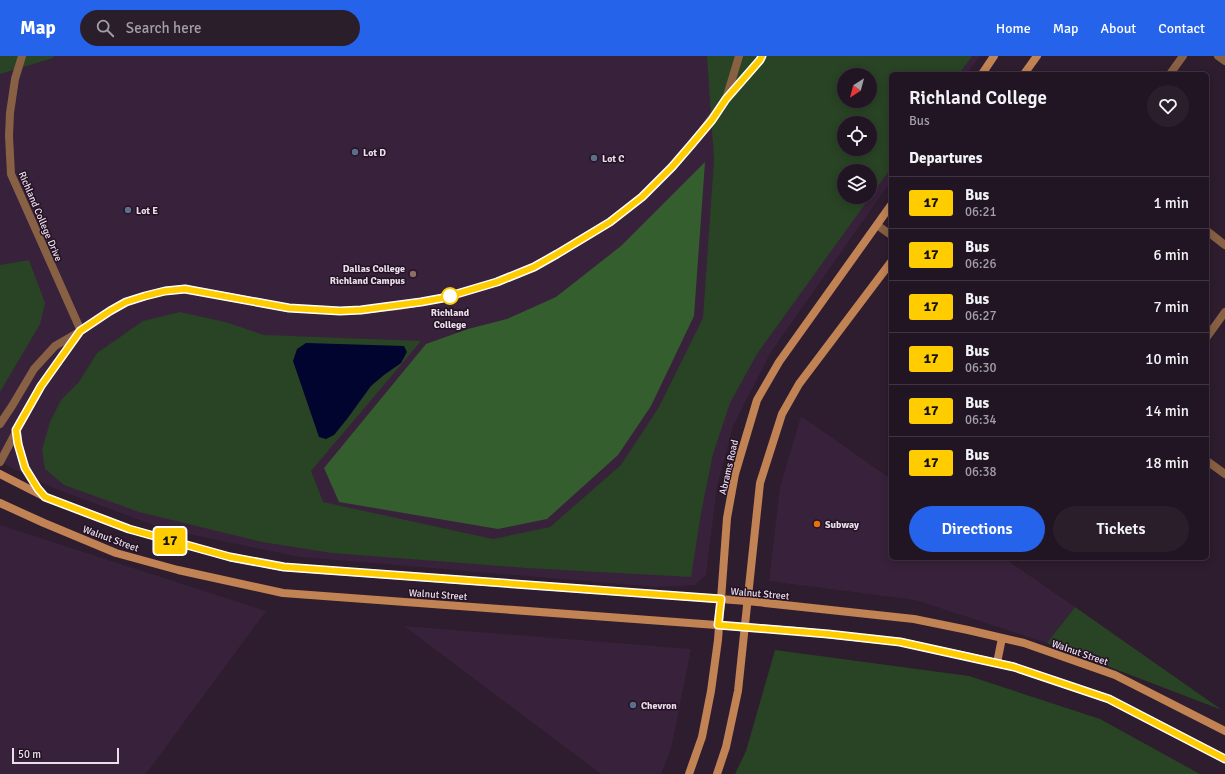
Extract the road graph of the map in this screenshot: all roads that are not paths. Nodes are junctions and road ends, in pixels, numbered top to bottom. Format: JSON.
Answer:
{"nodes":[{"id":1,"x":22,"y":56,"type":"edge"},
{"id":2,"x":739,"y":56,"type":"edge"},
{"id":3,"x":762,"y":56,"type":"edge"},
{"id":4,"x":994,"y":56,"type":"edge"},
{"id":5,"x":1037,"y":56,"type":"edge"},
{"id":6,"x":1183,"y":56,"type":"edge"},
{"id":7,"x":1218,"y":56,"type":"edge"},
{"id":8,"x":1225,"y":61,"type":"edge"},
{"id":9,"x":983,"y":72,"type":"edge"},
{"id":10,"x":1025,"y":72,"type":"edge"},
{"id":11,"x":1171,"y":72,"type":"edge"},
{"id":12,"x":726,"y":99,"type":"junction"},
{"id":13,"x":889,"y":208,"type":"edge"},
{"id":14,"x":877,"y":225,"type":"junction"},
{"id":15,"x":1209,"y":232,"type":"edge"},
{"id":16,"x":889,"y":234,"type":"edge"},
{"id":17,"x":1225,"y":245,"type":"edge"},
{"id":18,"x":889,"y":265,"type":"edge"},
{"id":19,"x":1225,"y":312,"type":"edge"},
{"id":20,"x":80,"y":331,"type":"junction"},
{"id":21,"x":1209,"y":334,"type":"edge"},
{"id":22,"x":0,"y":424,"type":"edge"},
{"id":23,"x":16,"y":430,"type":"junction"},
{"id":24,"x":0,"y":462,"type":"edge"},
{"id":25,"x":1209,"y":462,"type":"edge"},
{"id":26,"x":0,"y":474,"type":"edge"},
{"id":27,"x":1225,"y":474,"type":"edge"},
{"id":28,"x":45,"y":497,"type":"junction"},
{"id":29,"x":0,"y":503,"type":"edge"},
{"id":30,"x":721,"y":599,"type":"junction"},
{"id":31,"x":747,"y":601,"type":"junction"},
{"id":32,"x":718,"y":625,"type":"junction"},
{"id":33,"x":745,"y":627,"type":"junction"},
{"id":34,"x":1002,"y":638,"type":"junction"},
{"id":35,"x":997,"y":663,"type":"junction"},
{"id":36,"x":1225,"y":731,"type":"edge"},
{"id":37,"x":1225,"y":759,"type":"edge"},
{"id":38,"x":689,"y":774,"type":"edge"},
{"id":39,"x":717,"y":774,"type":"edge"}],
"edges":[{"from":1,"to":20,"type":"street","name":"Richland College Drive"},
{"from":2,"to":12,"type":"street"},
{"from":3,"to":12,"type":"street"},
{"from":4,"to":9,"type":"main road"},
{"from":5,"to":10,"type":"main road"},
{"from":6,"to":11,"type":"street"},
{"from":7,"to":8,"type":"street"},
{"from":12,"to":20,"type":"street"},
{"from":13,"to":14,"type":"main road","name":"Abrams Road"},
{"from":14,"to":16,"type":"street"},
{"from":14,"to":30,"type":"main road","name":"Abrams Road"},
{"from":15,"to":17,"type":"street"},
{"from":18,"to":31,"type":"main road"},
{"from":19,"to":21,"type":"street"},
{"from":20,"to":22,"type":"street"},
{"from":20,"to":23,"type":"street"},
{"from":23,"to":24,"type":"street"},
{"from":23,"to":28,"type":"street"},
{"from":25,"to":27,"type":"street"},
{"from":26,"to":28,"type":"main road","name":"Walnut Street"},
{"from":28,"to":30,"type":"main road","name":"Walnut Street"},
{"from":29,"to":32,"type":"main road","name":"Walnut Street"},
{"from":30,"to":31,"type":"main road","name":"Walnut Street"},
{"from":30,"to":32,"type":"main road","name":"Abrams Road"},
{"from":31,"to":33,"type":"main road"},
{"from":31,"to":34,"type":"main road","name":"Walnut Street"},
{"from":32,"to":33,"type":"main road","name":"Walnut Street"},
{"from":32,"to":38,"type":"main road","name":"Abrams Road"},
{"from":33,"to":35,"type":"main road","name":"Walnut Street"},
{"from":33,"to":39,"type":"main road"},
{"from":34,"to":35,"type":"main road"},
{"from":34,"to":36,"type":"main road","name":"Walnut Street"},
{"from":35,"to":37,"type":"main road","name":"Walnut Street"}]}
